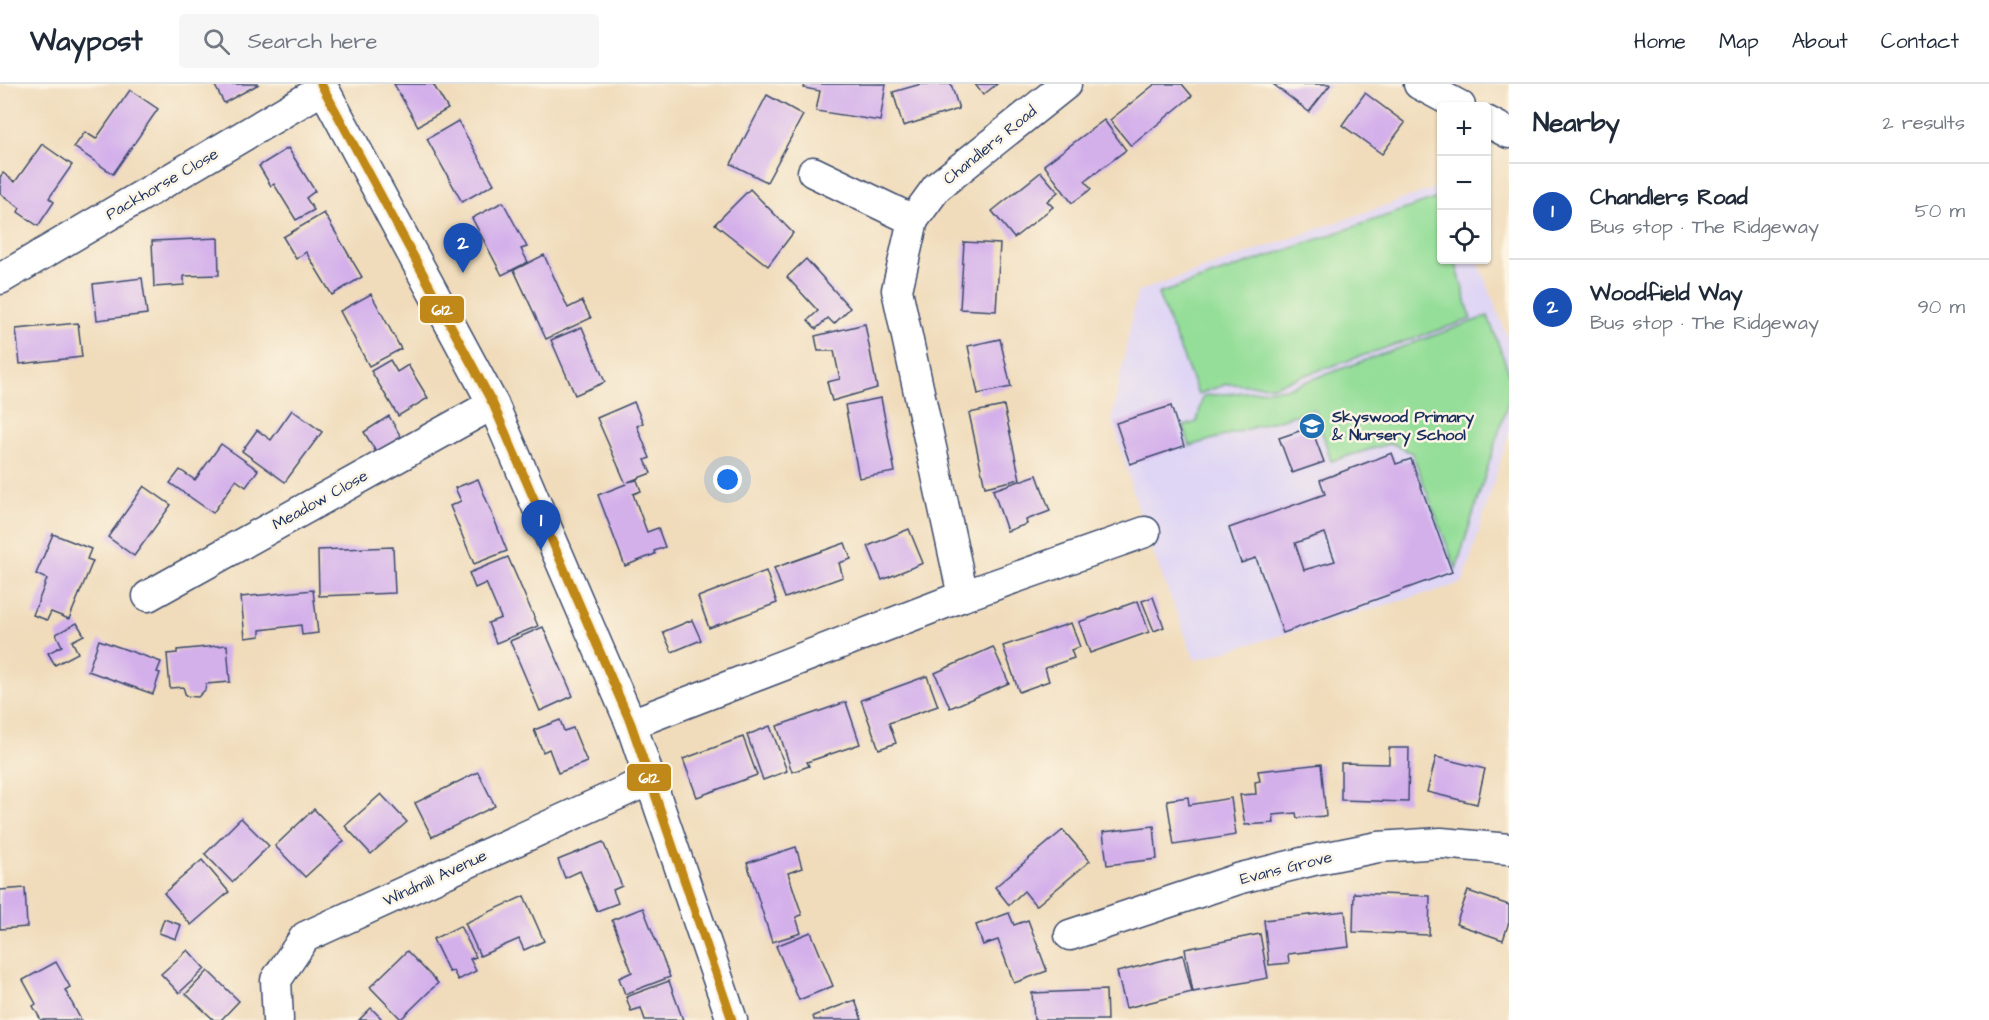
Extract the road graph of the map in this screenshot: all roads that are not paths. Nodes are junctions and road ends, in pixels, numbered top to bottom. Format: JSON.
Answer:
{"nodes":[{"id":1,"x":1066,"y":84,"type":"edge"},
{"id":2,"x":1419,"y":84,"type":"edge"},
{"id":3,"x":322,"y":86,"type":"edge"},
{"id":4,"x":1453,"y":102,"type":"edge"},
{"id":5,"x":1491,"y":124,"type":"edge"},
{"id":6,"x":1509,"y":133,"type":"edge"},
{"id":7,"x":813,"y":172,"type":"dead end"},
{"id":8,"x":913,"y":220,"type":"junction"},
{"id":9,"x":0,"y":279,"type":"edge"},
{"id":10,"x":493,"y":404,"type":"junction"},
{"id":11,"x":1145,"y":532,"type":"dead end"},
{"id":12,"x":148,"y":596,"type":"dead end"},
{"id":13,"x":963,"y":596,"type":"junction"},
{"id":14,"x":631,"y":724,"type":"junction"},
{"id":15,"x":649,"y":780,"type":"junction"},
{"id":16,"x":1509,"y":849,"type":"edge"},
{"id":17,"x":1070,"y":935,"type":"dead end"},
{"id":18,"x":278,"y":1020,"type":"edge"},
{"id":19,"x":732,"y":1020,"type":"edge"}],
"edges":[{"from":1,"to":8,"type":"street","name":"Chandlers Road"},
{"from":2,"to":4,"type":"street"},
{"from":3,"to":9,"type":"street","name":"Packhorse Close"},
{"from":3,"to":10,"type":"street"},
{"from":5,"to":6,"type":"street"},
{"from":7,"to":8,"type":"street"},
{"from":8,"to":13,"type":"street","name":"Chandlers Road"},
{"from":10,"to":12,"type":"street","name":"Meadow Close"},
{"from":10,"to":14,"type":"street"},
{"from":11,"to":13,"type":"street"},
{"from":13,"to":14,"type":"street"},
{"from":14,"to":15,"type":"street"},
{"from":15,"to":18,"type":"street","name":"Windmill Avenue"},
{"from":15,"to":19,"type":"street"},
{"from":16,"to":17,"type":"street","name":"Evans Grove"}]}
